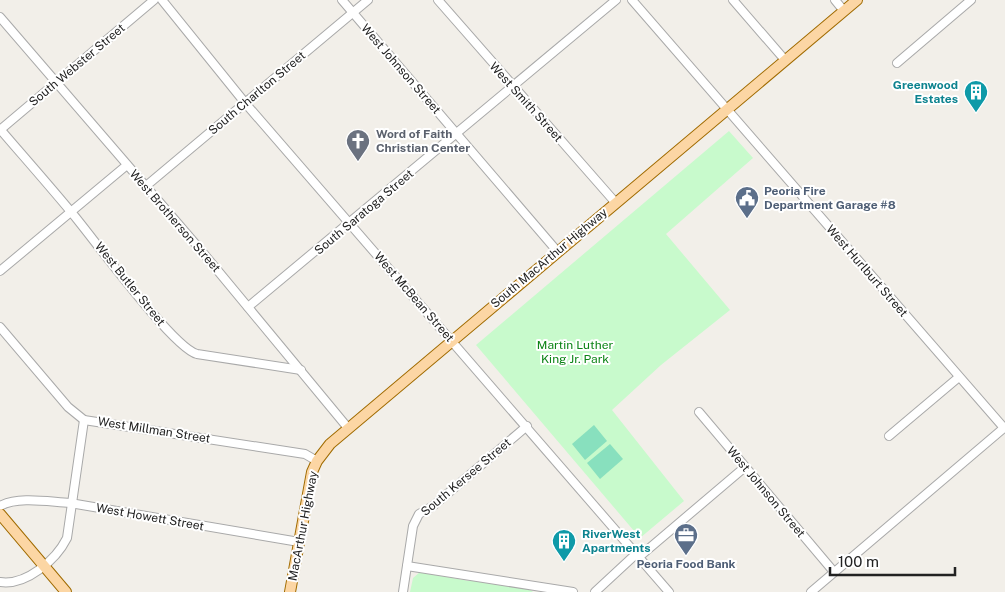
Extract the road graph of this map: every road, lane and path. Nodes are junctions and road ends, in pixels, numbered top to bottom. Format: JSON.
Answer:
{"nodes":[{"id":1,"x":154,"y":0,"type":"edge"},
{"id":2,"x":162,"y":0,"type":"edge"},
{"id":3,"x":342,"y":0,"type":"edge"},
{"id":4,"x":368,"y":0,"type":"edge"},
{"id":5,"x":438,"y":0,"type":"edge"},
{"id":6,"x":616,"y":0,"type":"edge"},
{"id":7,"x":632,"y":0,"type":"edge"},
{"id":8,"x":733,"y":0,"type":"edge"},
{"id":9,"x":835,"y":0,"type":"edge"},
{"id":10,"x":857,"y":0,"type":"edge"},
{"id":11,"x":971,"y":0,"type":"edge"},
{"id":12,"x":844,"y":11,"type":"junction"},
{"id":13,"x":353,"y":13,"type":"junction"},
{"id":14,"x":0,"y":18,"type":"edge"},
{"id":15,"x":784,"y":60,"type":"junction"},
{"id":16,"x":897,"y":63,"type":"dead end"},
{"id":17,"x":56,"y":82,"type":"junction"},
{"id":18,"x":512,"y":87,"type":"junction"},
{"id":19,"x":246,"y":104,"type":"junction"},
{"id":20,"x":726,"y":108,"type":"junction"},
{"id":21,"x":0,"y":130,"type":"edge"},
{"id":22,"x":457,"y":134,"type":"junction"},
{"id":23,"x":127,"y":165,"type":"junction"},
{"id":24,"x":146,"y":186,"type":"junction"},
{"id":25,"x":616,"y":202,"type":"junction"},
{"id":26,"x":71,"y":211,"type":"junction"},
{"id":27,"x":350,"y":224,"type":"junction"},
{"id":28,"x":557,"y":251,"type":"junction"},
{"id":29,"x":0,"y":271,"type":"edge"},
{"id":30,"x":248,"y":307,"type":"junction"},
{"id":31,"x":0,"y":326,"type":"edge"},
{"id":32,"x":452,"y":340,"type":"junction"},
{"id":33,"x":301,"y":370,"type":"junction"},
{"id":34,"x":959,"y":377,"type":"junction"},
{"id":35,"x":699,"y":412,"type":"dead end"},
{"id":36,"x":84,"y":420,"type":"junction"},
{"id":37,"x":527,"y":426,"type":"junction"},
{"id":38,"x":348,"y":428,"type":"junction"},
{"id":39,"x":1004,"y":428,"type":"edge"},
{"id":40,"x":889,"y":436,"type":"dead end"},
{"id":41,"x":317,"y":461,"type":"junction"},
{"id":42,"x":745,"y":467,"type":"junction"},
{"id":43,"x":70,"y":503,"type":"junction"},
{"id":44,"x":0,"y":506,"type":"edge"},
{"id":45,"x":0,"y":514,"type":"edge"},
{"id":46,"x":299,"y":542,"type":"junction"},
{"id":47,"x":638,"y":555,"type":"junction"},
{"id":48,"x":42,"y":566,"type":"junction"},
{"id":49,"x":407,"y":566,"type":"junction"},
{"id":50,"x":834,"y":572,"type":"junction"},
{"id":51,"x":0,"y":582,"type":"edge"},
{"id":52,"x":66,"y":592,"type":"edge"},
{"id":53,"x":290,"y":592,"type":"edge"},
{"id":54,"x":403,"y":592,"type":"edge"},
{"id":55,"x":573,"y":592,"type":"edge"},
{"id":56,"x":595,"y":592,"type":"edge"},
{"id":57,"x":669,"y":592,"type":"edge"},
{"id":58,"x":811,"y":592,"type":"edge"}],
"edges":[{"from":1,"to":17,"type":"street","name":"South Webster Street"},
{"from":2,"to":19,"type":"street","name":"West McBean Street"},
{"from":3,"to":13,"type":"street","name":"West Johnson Street"},
{"from":4,"to":13,"type":"street","name":"South Charlton Street"},
{"from":5,"to":18,"type":"street","name":"West Smith Street"},
{"from":6,"to":18,"type":"street","name":"South Saratoga Street"},
{"from":7,"to":20,"type":"street","name":"West Hurlburt Street"},
{"from":8,"to":15,"type":"street"},
{"from":9,"to":12,"type":"street"},
{"from":10,"to":12,"type":"main road","name":"South MacArthur Highway"},
{"from":11,"to":16,"type":"street"},
{"from":12,"to":15,"type":"main road","name":"South MacArthur Highway"},
{"from":13,"to":19,"type":"street","name":"South Charlton Street"},
{"from":13,"to":22,"type":"street","name":"West Johnson Street"},
{"from":14,"to":17,"type":"street","name":"West Brotherson Street"},
{"from":15,"to":20,"type":"main road","name":"South MacArthur Highway"},
{"from":17,"to":21,"type":"street","name":"South Webster Street"},
{"from":17,"to":23,"type":"street","name":"West Brotherson Street"},
{"from":18,"to":22,"type":"street","name":"South Saratoga Street"},
{"from":18,"to":25,"type":"street","name":"West Smith Street"},
{"from":19,"to":24,"type":"street","name":"South Charlton Street"},
{"from":19,"to":27,"type":"street","name":"West McBean Street"},
{"from":20,"to":25,"type":"main road","name":"South MacArthur Highway"},
{"from":20,"to":34,"type":"street","name":"West Hurlburt Street"},
{"from":21,"to":26,"type":"street","name":"West Butler Street"},
{"from":22,"to":27,"type":"street","name":"South Saratoga Street"},
{"from":22,"to":28,"type":"street","name":"West Johnson Street"},
{"from":23,"to":24,"type":"street","name":"West Brotherson Street"},
{"from":23,"to":26,"type":"street"},
{"from":24,"to":30,"type":"street","name":"West Brotherson Street"},
{"from":25,"to":28,"type":"main road","name":"South MacArthur Highway"},
{"from":26,"to":29,"type":"street"},
{"from":26,"to":33,"type":"street","name":"West Butler Street"},
{"from":27,"to":30,"type":"street","name":"South Saratoga Street"},
{"from":27,"to":32,"type":"street","name":"West McBean Street"},
{"from":28,"to":32,"type":"main road","name":"South MacArthur Highway"},
{"from":30,"to":33,"type":"street","name":"West Brotherson Street"},
{"from":31,"to":36,"type":"street","name":"West Millman Street"},
{"from":32,"to":37,"type":"street","name":"West McBean Street"},
{"from":32,"to":38,"type":"main road","name":"South MacArthur Highway"},
{"from":33,"to":38,"type":"street","name":"West Brotherson Street"},
{"from":34,"to":39,"type":"street","name":"West Hurlburt Street"},
{"from":34,"to":40,"type":"street"},
{"from":35,"to":42,"type":"street","name":"West Johnson Street"},
{"from":36,"to":41,"type":"street","name":"West Millman Street"},
{"from":36,"to":43,"type":"street"},
{"from":37,"to":47,"type":"street","name":"West McBean Street"},
{"from":37,"to":49,"type":"street","name":"South Kersee Street"},
{"from":38,"to":41,"type":"main road","name":"South MacArthur Highway"},
{"from":39,"to":50,"type":"street"},
{"from":41,"to":46,"type":"main road","name":"MacArthur Highway"},
{"from":42,"to":47,"type":"street"},
{"from":42,"to":50,"type":"street","name":"West Johnson Street"},
{"from":43,"to":44,"type":"street","name":"West Howett Street"},
{"from":43,"to":46,"type":"street","name":"West Howett Street"},
{"from":43,"to":48,"type":"street"},
{"from":45,"to":48,"type":"main road"},
{"from":46,"to":53,"type":"main road","name":"MacArthur Highway"},
{"from":47,"to":56,"type":"street"},
{"from":47,"to":57,"type":"street","name":"West McBean Street"},
{"from":48,"to":51,"type":"street"},
{"from":48,"to":52,"type":"main road"},
{"from":49,"to":54,"type":"street","name":"South Kersee Street"},
{"from":49,"to":55,"type":"street"},
{"from":50,"to":58,"type":"street"}]}
